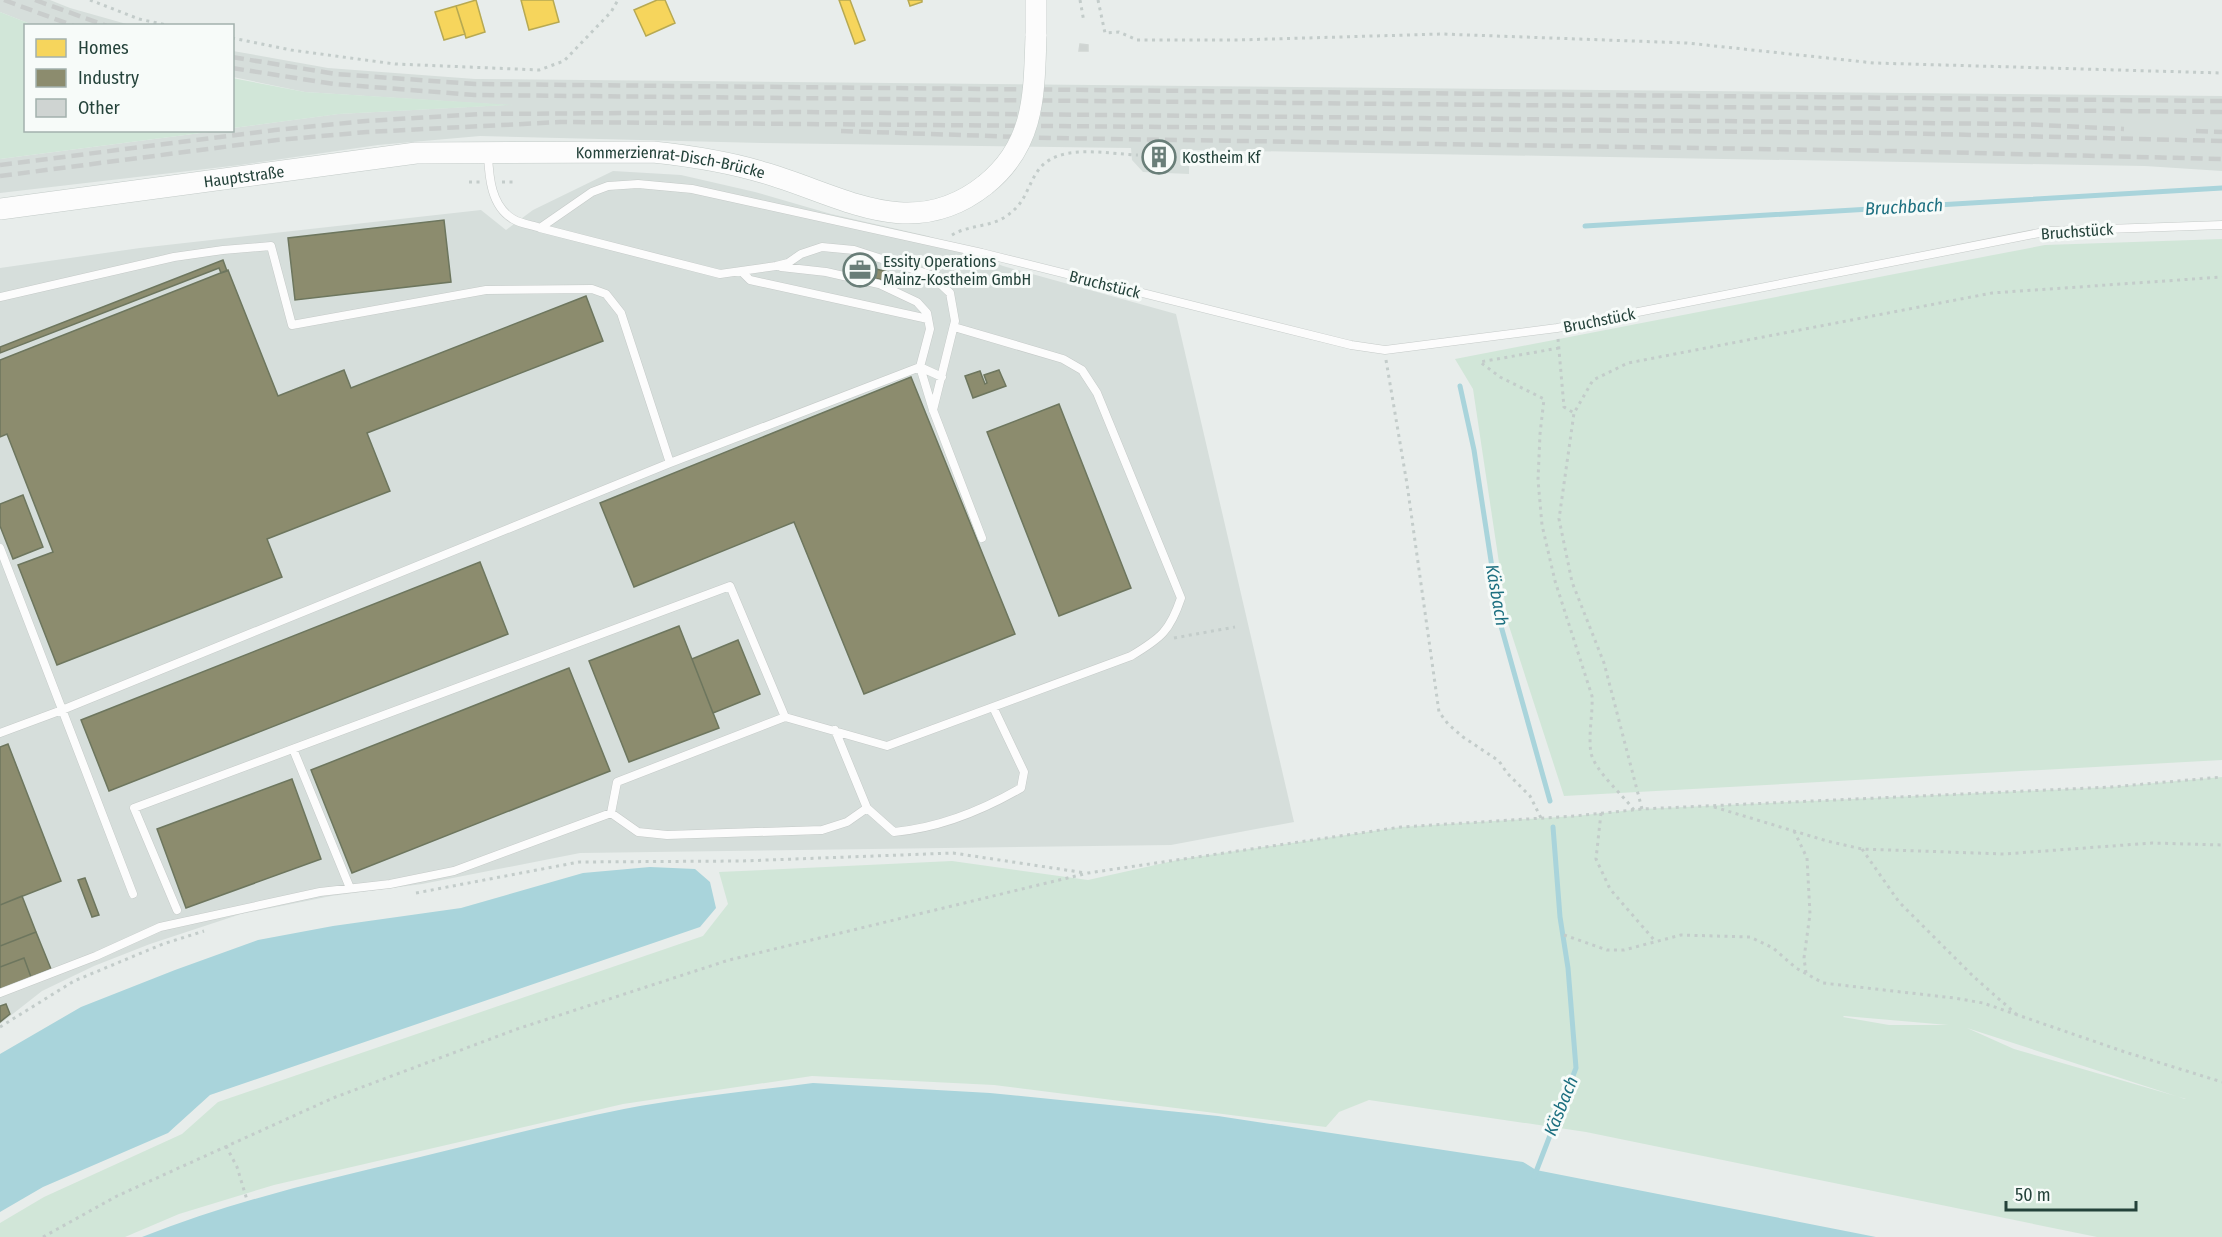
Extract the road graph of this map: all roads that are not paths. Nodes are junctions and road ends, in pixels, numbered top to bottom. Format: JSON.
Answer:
{"nodes":[{"id":1,"x":1036,"y":0,"type":"edge"},
{"id":2,"x":488,"y":152,"type":"junction"},
{"id":3,"x":0,"y":209,"type":"edge"},
{"id":4,"x":2222,"y":225,"type":"edge"},
{"id":5,"x":540,"y":228,"type":"junction"},
{"id":6,"x":776,"y":266,"type":"junction"},
{"id":7,"x":742,"y":272,"type":"junction"},
{"id":8,"x":0,"y":297,"type":"edge"},
{"id":9,"x":928,"y":320,"type":"junction"},
{"id":10,"x":954,"y":327,"type":"junction"},
{"id":11,"x":920,"y":367,"type":"junction"},
{"id":12,"x":942,"y":377,"type":"junction"},
{"id":13,"x":933,"y":410,"type":"junction"},
{"id":14,"x":670,"y":463,"type":"junction"},
{"id":15,"x":982,"y":538,"type":"dead end"},
{"id":16,"x":0,"y":548,"type":"edge"},
{"id":17,"x":993,"y":707,"type":"junction"},
{"id":18,"x":63,"y":710,"type":"junction"},
{"id":19,"x":785,"y":717,"type":"junction"},
{"id":20,"x":835,"y":730,"type":"junction"},
{"id":21,"x":0,"y":733,"type":"edge"},
{"id":22,"x":293,"y":749,"type":"junction"},
{"id":23,"x":867,"y":808,"type":"junction"},
{"id":24,"x":611,"y":813,"type":"junction"},
{"id":25,"x":350,"y":888,"type":"junction"},
{"id":26,"x":133,"y":894,"type":"dead end"},
{"id":27,"x":177,"y":910,"type":"dead end"},
{"id":28,"x":0,"y":993,"type":"edge"}],
"edges":[{"from":1,"to":2,"type":"street","name":"Kommerzienrat-Disch-Brücke","bridge":true},
{"from":2,"to":3,"type":"street","name":"Hauptstraße"},
{"from":2,"to":5,"type":"lane"},
{"from":4,"to":5,"type":"lane","name":"Bruchstück"},
{"from":5,"to":7,"type":"lane"},
{"from":6,"to":7,"type":"lane"},
{"from":6,"to":9,"type":"lane"},
{"from":6,"to":10,"type":"lane"},
{"from":7,"to":9,"type":"lane"},
{"from":8,"to":14,"type":"lane"},
{"from":9,"to":11,"type":"lane"},
{"from":10,"to":12,"type":"lane"},
{"from":10,"to":17,"type":"lane"},
{"from":11,"to":12,"type":"lane"},
{"from":11,"to":13,"type":"lane"},
{"from":11,"to":14,"type":"lane"},
{"from":12,"to":13,"type":"lane"},
{"from":13,"to":15,"type":"lane"},
{"from":14,"to":18,"type":"lane"},
{"from":16,"to":18,"type":"lane"},
{"from":17,"to":20,"type":"lane"},
{"from":17,"to":23,"type":"lane"},
{"from":18,"to":21,"type":"lane"},
{"from":18,"to":26,"type":"lane"},
{"from":19,"to":20,"type":"lane"},
{"from":19,"to":22,"type":"lane"},
{"from":19,"to":24,"type":"lane"},
{"from":20,"to":23,"type":"lane"},
{"from":22,"to":25,"type":"lane"},
{"from":22,"to":27,"type":"lane"},
{"from":23,"to":24,"type":"lane"},
{"from":24,"to":25,"type":"lane"},
{"from":25,"to":28,"type":"lane"}]}
